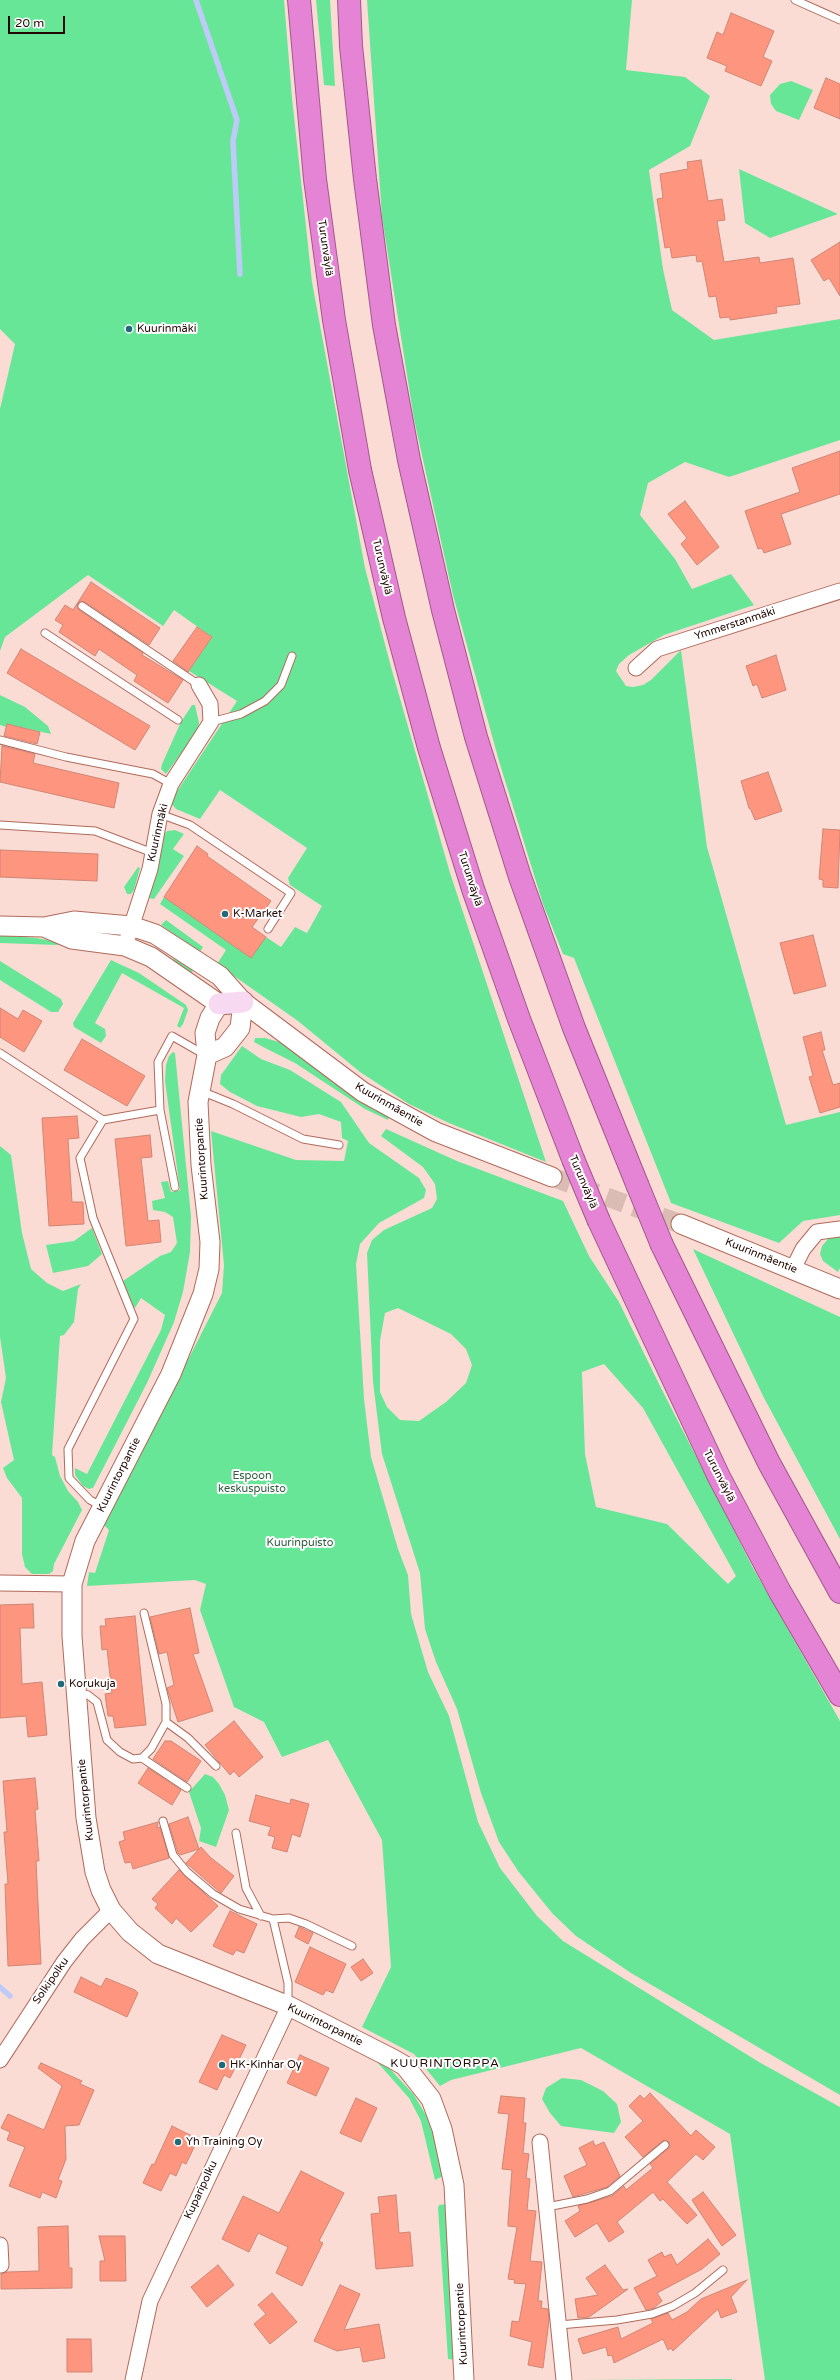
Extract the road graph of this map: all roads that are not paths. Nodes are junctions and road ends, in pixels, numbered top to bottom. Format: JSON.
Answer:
{"nodes":[{"id":1,"x":300,"y":0,"type":"edge"},
{"id":2,"x":349,"y":0,"type":"edge"},
{"id":3,"x":795,"y":0,"type":"edge"},
{"id":4,"x":840,"y":20,"type":"edge"},
{"id":5,"x":840,"y":591,"type":"edge"},
{"id":6,"x":82,"y":606,"type":"dead end"},
{"id":7,"x":45,"y":633,"type":"dead end"},
{"id":8,"x":292,"y":656,"type":"dead end"},
{"id":9,"x":636,"y":668,"type":"dead end"},
{"id":10,"x":199,"y":685,"type":"joint"},
{"id":11,"x":178,"y":720,"type":"dead end"},
{"id":12,"x":211,"y":722,"type":"junction"},
{"id":13,"x":0,"y":740,"type":"edge"},
{"id":14,"x":171,"y":784,"type":"junction"},
{"id":15,"x":160,"y":814,"type":"junction"},
{"id":16,"x":0,"y":825,"type":"edge"},
{"id":17,"x":153,"y":853,"type":"junction"},
{"id":18,"x":0,"y":926,"type":"edge"},
{"id":19,"x":131,"y":926,"type":"junction"},
{"id":20,"x":44,"y":927,"type":"junction"},
{"id":21,"x":268,"y":929,"type":"dead end"},
{"id":22,"x":125,"y":946,"type":"junction"},
{"id":23,"x":243,"y":1002,"type":"junction"},
{"id":24,"x":219,"y":1004,"type":"junction"},
{"id":25,"x":0,"y":1053,"type":"edge"},
{"id":26,"x":207,"y":1055,"type":"junction"},
{"id":27,"x":200,"y":1091,"type":"junction"},
{"id":28,"x":160,"y":1110,"type":"junction"},
{"id":29,"x":103,"y":1120,"type":"junction"},
{"id":30,"x":339,"y":1145,"type":"dead end"},
{"id":31,"x":552,"y":1177,"type":"tunnel mouth"},
{"id":32,"x":175,"y":1187,"type":"dead end"},
{"id":33,"x":681,"y":1224,"type":"tunnel mouth"},
{"id":34,"x":840,"y":1229,"type":"edge"},
{"id":35,"x":793,"y":1269,"type":"junction"},
{"id":36,"x":840,"y":1289,"type":"edge"},
{"id":37,"x":102,"y":1506,"type":"junction"},
{"id":38,"x":0,"y":1583,"type":"edge"},
{"id":39,"x":72,"y":1584,"type":"junction"},
{"id":40,"x":840,"y":1592,"type":"edge"},
{"id":41,"x":144,"y":1613,"type":"dead end"},
{"id":42,"x":77,"y":1692,"type":"junction"},
{"id":43,"x":840,"y":1695,"type":"edge"},
{"id":44,"x":166,"y":1722,"type":"junction"},
{"id":45,"x":142,"y":1758,"type":"junction"},
{"id":46,"x":216,"y":1766,"type":"dead end"},
{"id":47,"x":187,"y":1788,"type":"dead end"},
{"id":48,"x":164,"y":1821,"type":"dead end"},
{"id":49,"x":236,"y":1833,"type":"dead end"},
{"id":50,"x":111,"y":1910,"type":"junction"},
{"id":51,"x":261,"y":1916,"type":"junction"},
{"id":52,"x":273,"y":1919,"type":"junction"},
{"id":53,"x":352,"y":1946,"type":"dead end"},
{"id":54,"x":288,"y":2006,"type":"junction"},
{"id":55,"x":0,"y":2060,"type":"edge"},
{"id":56,"x":540,"y":2142,"type":"dead end"},
{"id":57,"x":665,"y":2145,"type":"dead end"},
{"id":58,"x":547,"y":2207,"type":"junction"},
{"id":59,"x":0,"y":2245,"type":"edge"},
{"id":60,"x":1,"y":2265,"type":"dead end"},
{"id":61,"x":722,"y":2270,"type":"dead end"},
{"id":62,"x":559,"y":2326,"type":"junction"},
{"id":63,"x":133,"y":2380,"type":"edge"},
{"id":64,"x":464,"y":2380,"type":"edge"},
{"id":65,"x":564,"y":2380,"type":"edge"}],
"edges":[{"from":1,"to":43,"type":"highway","name":"Turunväylä","bridge":true},
{"from":2,"to":40,"type":"highway","bridge":true},
{"from":3,"to":4,"type":"lane"},
{"from":5,"to":9,"type":"street","name":"Ymmerstanmäki"},
{"from":6,"to":10,"type":"lane"},
{"from":7,"to":11,"type":"lane"},
{"from":8,"to":12,"type":"lane"},
{"from":10,"to":12,"type":"street"},
{"from":12,"to":14,"type":"street","name":"Kuurinmäki"},
{"from":13,"to":14,"type":"lane"},
{"from":14,"to":15,"type":"street","name":"Kuurinmäki"},
{"from":15,"to":17,"type":"street","name":"Kuurinmäki"},
{"from":15,"to":21,"type":"lane"},
{"from":16,"to":17,"type":"lane"},
{"from":17,"to":19,"type":"street","name":"Kuurinmäki"},
{"from":18,"to":20,"type":"street","name":"Kuurinmäentie"},
{"from":19,"to":20,"type":"street","name":"Kuurinmäentie"},
{"from":19,"to":22,"type":"street","name":"Kuurinmäki"},
{"from":19,"to":23,"type":"street","name":"Kuurinmäentie"},
{"from":20,"to":22,"type":"street","name":"Kuurinmäentie"},
{"from":22,"to":24,"type":"street","name":"Kuurinmäentie"},
{"from":23,"to":24,"type":"main road"},
{"from":23,"to":26,"type":"street"},
{"from":23,"to":31,"type":"street","name":"Kuurinmäentie"},
{"from":24,"to":26,"type":"street","name":"Kuurintorpantie"},
{"from":25,"to":29,"type":"lane"},
{"from":26,"to":27,"type":"street","name":"Kuurintorpantie"},
{"from":26,"to":28,"type":"lane"},
{"from":27,"to":30,"type":"lane"},
{"from":27,"to":37,"type":"street","name":"Kuurintorpantie"},
{"from":28,"to":29,"type":"lane"},
{"from":28,"to":32,"type":"lane"},
{"from":29,"to":37,"type":"lane"},
{"from":33,"to":35,"type":"street","name":"Kuurinmäentie"},
{"from":34,"to":35,"type":"street"},
{"from":35,"to":36,"type":"street","name":"Kuurinmäentie"},
{"from":37,"to":39,"type":"street","name":"Kuurintorpantie"},
{"from":38,"to":39,"type":"street"},
{"from":39,"to":42,"type":"street","name":"Kuurintorpantie"},
{"from":41,"to":44,"type":"lane"},
{"from":42,"to":45,"type":"lane"},
{"from":42,"to":50,"type":"street","name":"Kuurintorpantie"},
{"from":44,"to":45,"type":"lane"},
{"from":44,"to":46,"type":"lane"},
{"from":45,"to":47,"type":"lane"},
{"from":48,"to":51,"type":"lane"},
{"from":49,"to":51,"type":"lane"},
{"from":50,"to":54,"type":"street","name":"Kuurintorpantie"},
{"from":50,"to":55,"type":"street","name":"Solkipolku"},
{"from":51,"to":52,"type":"lane"},
{"from":52,"to":53,"type":"lane"},
{"from":52,"to":54,"type":"lane"},
{"from":54,"to":63,"type":"street","name":"Kuparipolku"},
{"from":54,"to":64,"type":"street","name":"Kuurintorpantie"},
{"from":56,"to":58,"type":"street"},
{"from":57,"to":58,"type":"lane"},
{"from":58,"to":62,"type":"street"},
{"from":59,"to":60,"type":"street"},
{"from":61,"to":62,"type":"lane"},
{"from":62,"to":65,"type":"street"}]}
